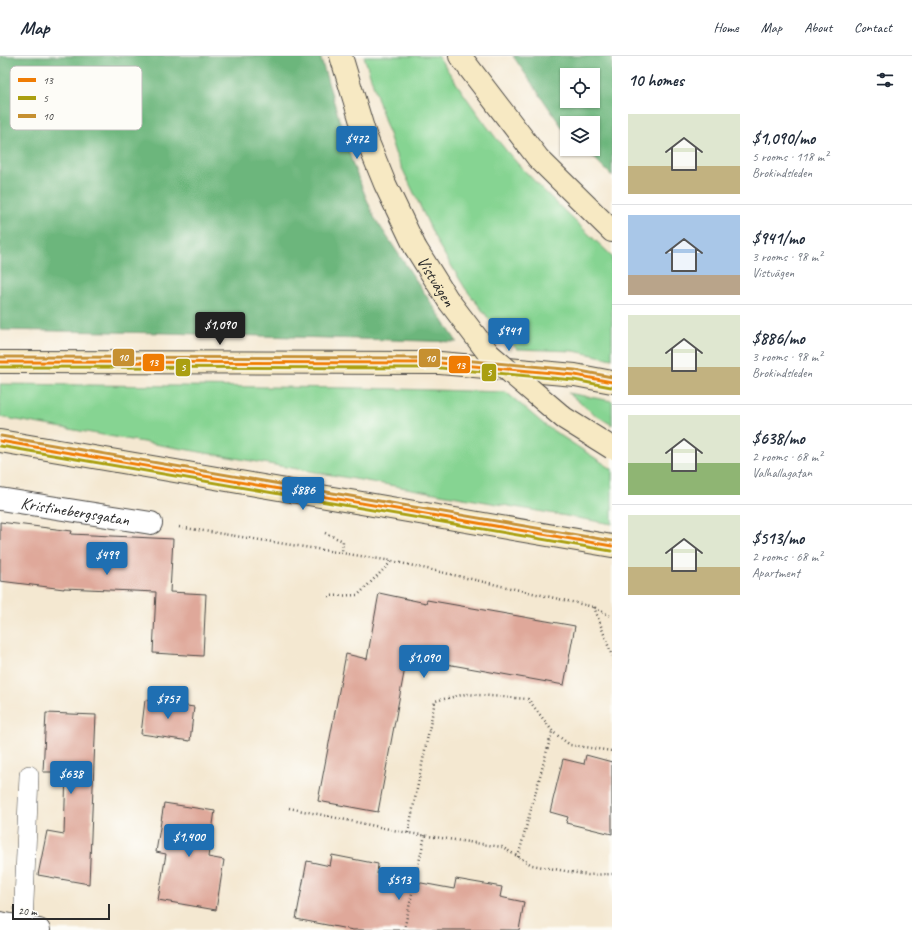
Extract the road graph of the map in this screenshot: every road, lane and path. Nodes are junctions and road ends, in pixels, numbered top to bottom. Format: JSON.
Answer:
{"nodes":[{"id":1,"x":340,"y":56,"type":"edge"},
{"id":2,"x":460,"y":56,"type":"edge"},
{"id":3,"x":612,"y":231,"type":"edge"},
{"id":4,"x":0,"y":362,"type":"edge"},
{"id":5,"x":612,"y":382,"type":"edge"},
{"id":6,"x":0,"y":442,"type":"edge"},
{"id":7,"x":612,"y":448,"type":"edge"},
{"id":8,"x":0,"y":499,"type":"edge"},
{"id":9,"x":151,"y":523,"type":"joint"},
{"id":10,"x":324,"y":533,"type":"dead end"},
{"id":11,"x":612,"y":546,"type":"edge"},
{"id":12,"x":342,"y":553,"type":"junction"},
{"id":13,"x":392,"y":561,"type":"junction"},
{"id":14,"x":328,"y":596,"type":"dead end"},
{"id":15,"x":594,"y":607,"type":"junction"},
{"id":16,"x":612,"y":617,"type":"edge"},
{"id":17,"x":612,"y":656,"type":"edge"},
{"id":18,"x":552,"y":731,"type":"junction"},
{"id":19,"x":612,"y":751,"type":"edge"},
{"id":20,"x":29,"y":775,"type":"dead end"},
{"id":21,"x":289,"y":808,"type":"dead end"},
{"id":22,"x":408,"y":833,"type":"junction"},
{"id":23,"x":425,"y":835,"type":"junction"},
{"id":24,"x":518,"y":857,"type":"junction"},
{"id":25,"x":612,"y":874,"type":"edge"},
{"id":26,"x":0,"y":923,"type":"edge"},
{"id":27,"x":31,"y":929,"type":"edge"},
{"id":28,"x":404,"y":930,"type":"edge"}],
"edges":[{"from":1,"to":7,"type":"main road","name":"Vistvägen","bridge":true},
{"from":2,"to":3,"type":"main road"},
{"from":4,"to":5,"type":"main road"},
{"from":6,"to":11,"type":"main road"},
{"from":8,"to":9,"type":"street","name":"Kristinebergsgatan"},
{"from":9,"to":12,"type":"path"},
{"from":10,"to":12,"type":"path"},
{"from":12,"to":13,"type":"path"},
{"from":13,"to":14,"type":"path"},
{"from":13,"to":15,"type":"path"},
{"from":15,"to":16,"type":"path"},
{"from":15,"to":17,"type":"path"},
{"from":18,"to":19,"type":"path"},
{"from":18,"to":22,"type":"path"},
{"from":18,"to":24,"type":"path"},
{"from":20,"to":27,"type":"lane"},
{"from":21,"to":22,"type":"path"},
{"from":22,"to":23,"type":"path"},
{"from":23,"to":24,"type":"path"},
{"from":23,"to":28,"type":"path"},
{"from":24,"to":25,"type":"path"},
{"from":26,"to":27,"type":"street"}]}
